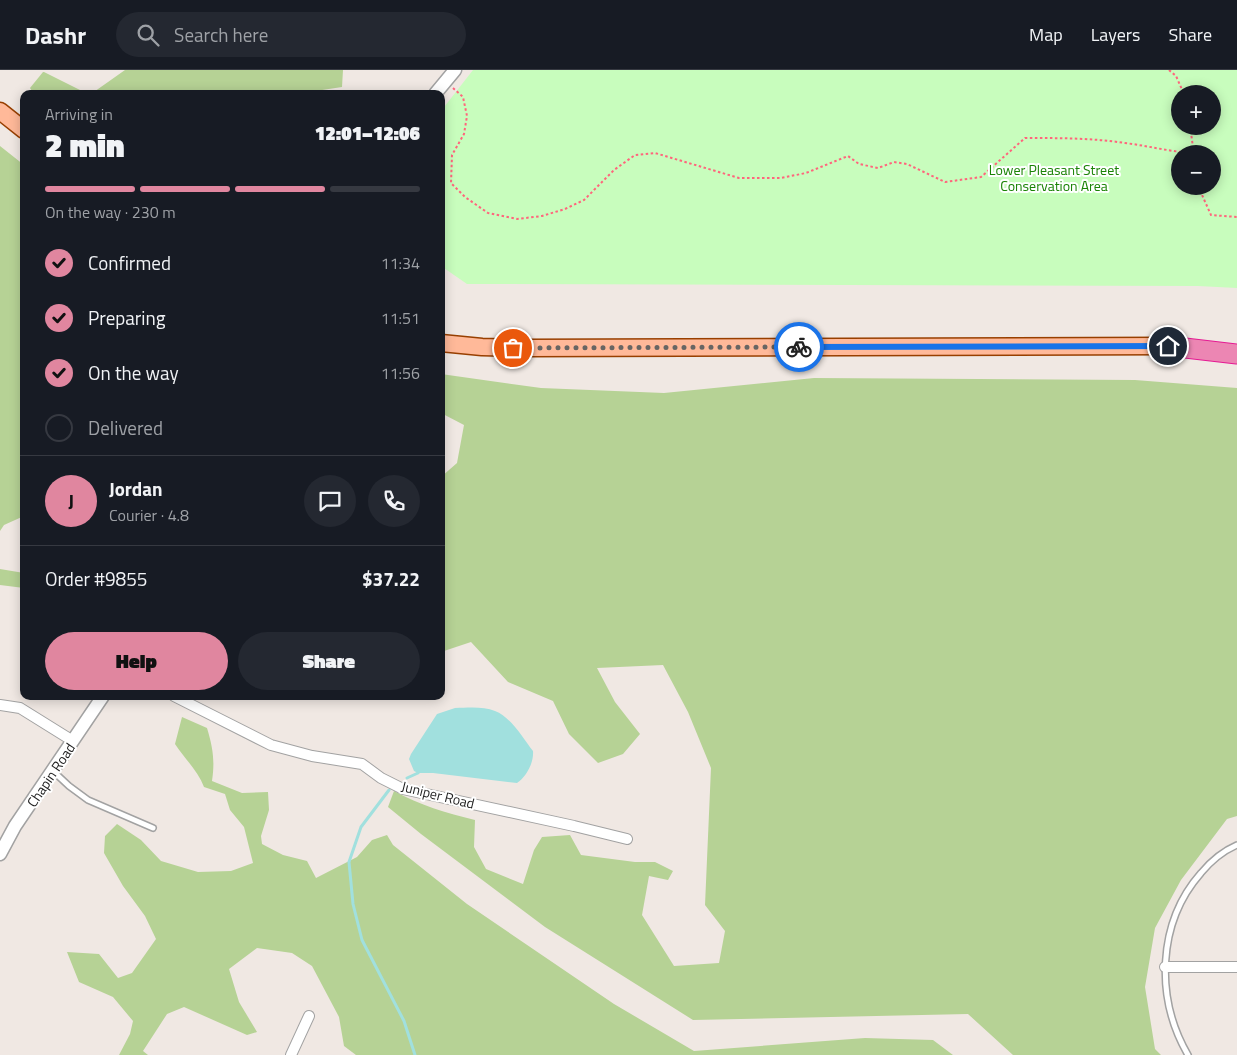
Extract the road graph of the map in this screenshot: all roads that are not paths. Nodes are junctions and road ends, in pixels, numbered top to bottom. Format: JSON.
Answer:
{"nodes":[{"id":1,"x":455,"y":70,"type":"edge"},
{"id":2,"x":438,"y":90,"type":"edge"},
{"id":3,"x":0,"y":111,"type":"edge"},
{"id":4,"x":20,"y":127,"type":"edge"},
{"id":5,"x":445,"y":343,"type":"edge"},
{"id":6,"x":1237,"y":343,"type":"edge"},
{"id":7,"x":1168,"y":346,"type":"junction"},
{"id":8,"x":1237,"y":354,"type":"edge"},
{"id":9,"x":100,"y":700,"type":"edge"},
{"id":10,"x":182,"y":700,"type":"edge"},
{"id":11,"x":0,"y":705,"type":"edge"},
{"id":12,"x":73,"y":741,"type":"junction"},
{"id":13,"x":53,"y":771,"type":"junction"},
{"id":14,"x":153,"y":828,"type":"dead end"},
{"id":15,"x":627,"y":839,"type":"dead end"},
{"id":16,"x":1237,"y":845,"type":"edge"},
{"id":17,"x":0,"y":854,"type":"edge"},
{"id":18,"x":1164,"y":967,"type":"junction"},
{"id":19,"x":1237,"y":967,"type":"edge"},
{"id":20,"x":309,"y":1016,"type":"dead end"},
{"id":21,"x":291,"y":1055,"type":"edge"},
{"id":22,"x":1188,"y":1055,"type":"edge"}],
"edges":[{"from":1,"to":2,"type":"street"},
{"from":3,"to":4,"type":"main road"},
{"from":5,"to":7,"type":"main road"},
{"from":6,"to":7,"type":"highway"},
{"from":7,"to":8,"type":"highway"},
{"from":9,"to":12,"type":"street","name":"Chapin Road"},
{"from":10,"to":15,"type":"street","name":"Juniper Road"},
{"from":11,"to":12,"type":"street"},
{"from":12,"to":13,"type":"street","name":"Chapin Road"},
{"from":13,"to":14,"type":"lane"},
{"from":13,"to":17,"type":"street","name":"Chapin Road"},
{"from":16,"to":18,"type":"lane"},
{"from":18,"to":19,"type":"street"},
{"from":18,"to":22,"type":"lane"},
{"from":20,"to":21,"type":"street"}]}
